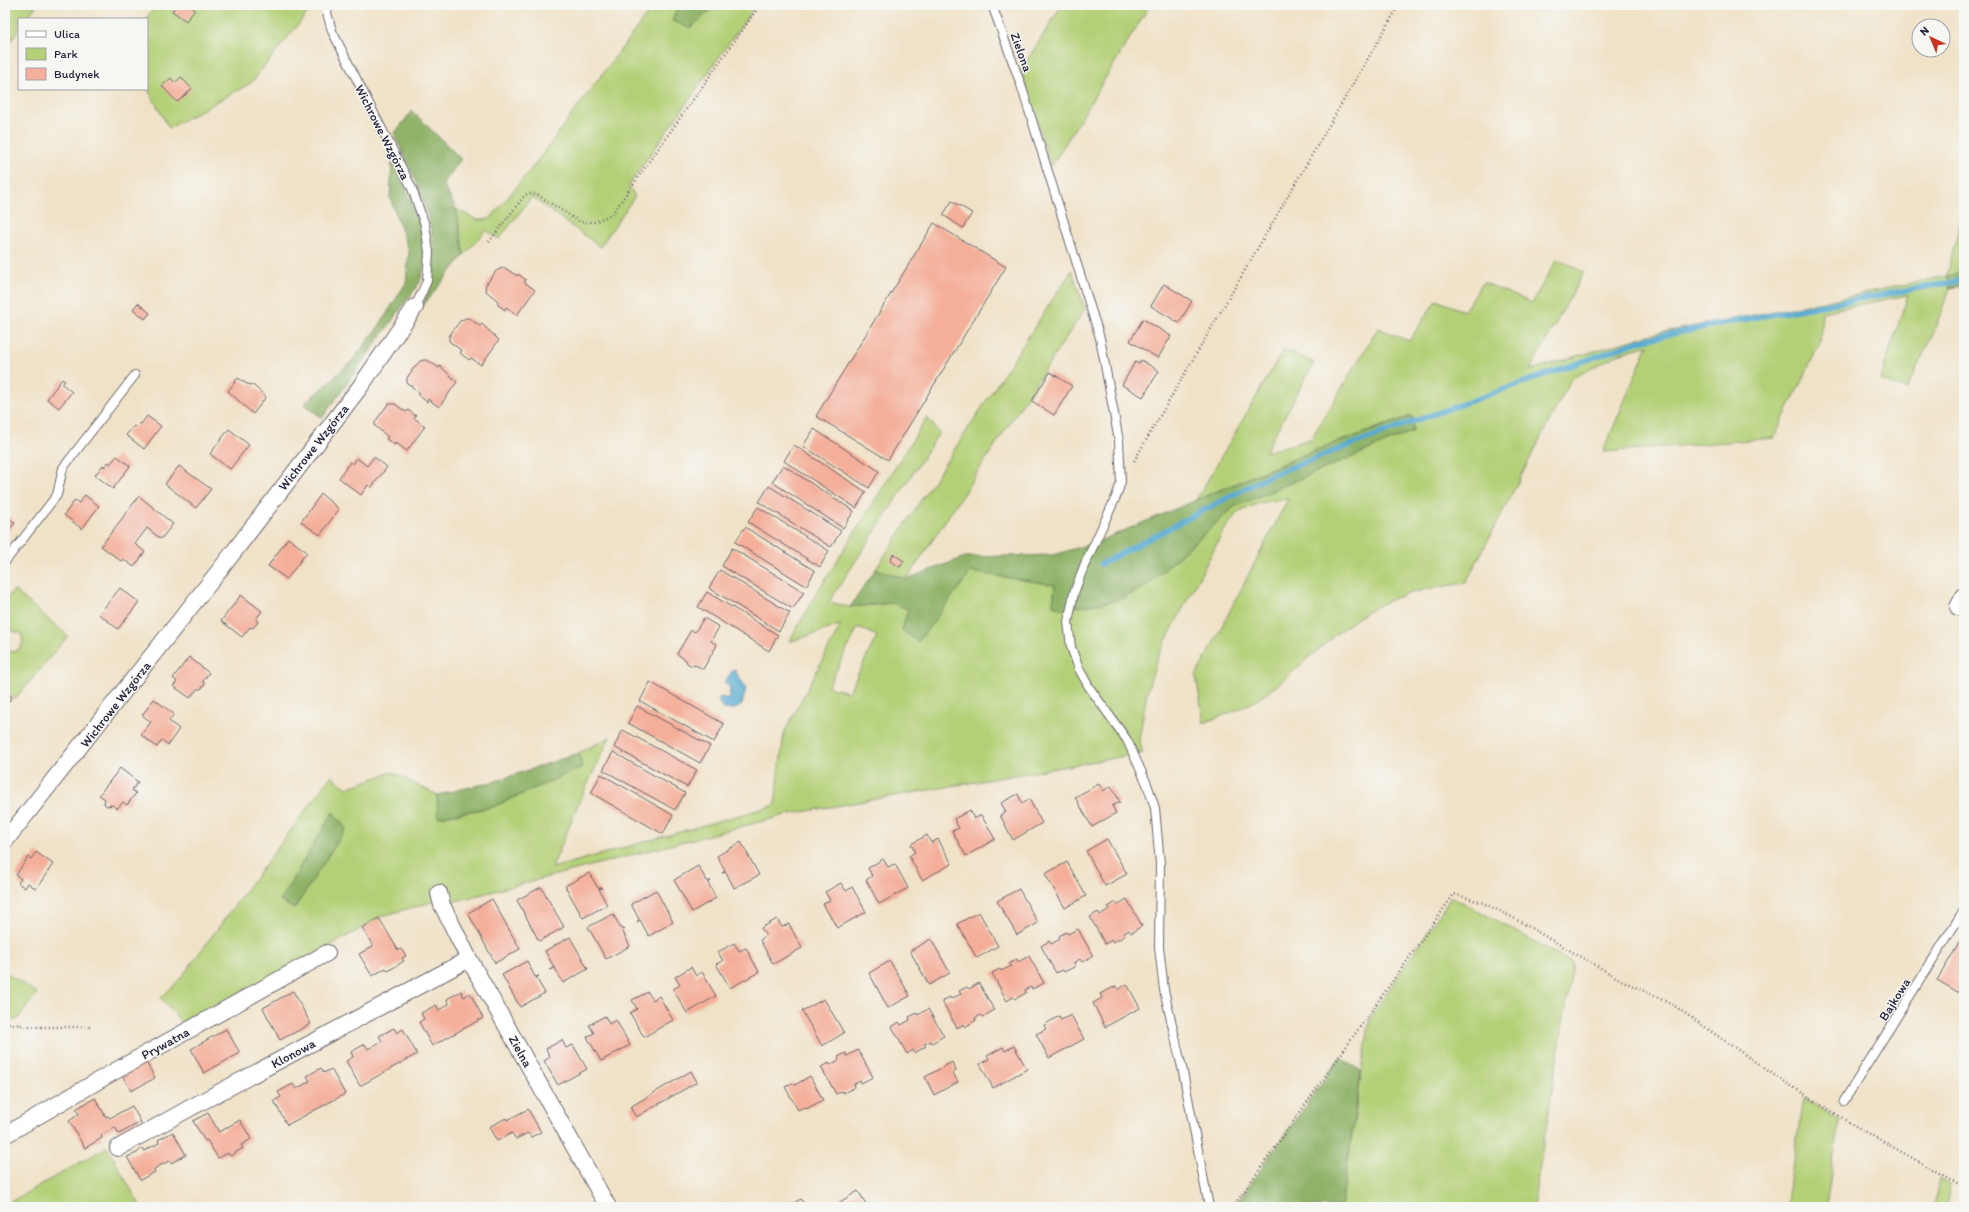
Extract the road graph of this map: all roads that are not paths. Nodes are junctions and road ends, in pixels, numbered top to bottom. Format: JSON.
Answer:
{"nodes":[{"id":1,"x":328,"y":5,"type":"edge"},
{"id":2,"x":992,"y":5,"type":"edge"},
{"id":3,"x":415,"y":306,"type":"joint"},
{"id":4,"x":135,"y":375,"type":"dead end"},
{"id":5,"x":5,"y":562,"type":"edge"},
{"id":6,"x":5,"y":842,"type":"edge"},
{"id":7,"x":439,"y":893,"type":"dead end"},
{"id":8,"x":1964,"y":910,"type":"edge"},
{"id":9,"x":327,"y":953,"type":"dead end"},
{"id":10,"x":469,"y":959,"type":"junction"},
{"id":11,"x":1844,"y":1101,"type":"dead end"},
{"id":12,"x":5,"y":1135,"type":"edge"},
{"id":13,"x":118,"y":1148,"type":"dead end"},
{"id":14,"x":608,"y":1207,"type":"edge"},
{"id":15,"x":1209,"y":1207,"type":"edge"}],
"edges":[{"from":1,"to":3,"type":"lane","name":"Wichrowe Wzgórza"},
{"from":2,"to":15,"type":"lane","name":"Zielona"},
{"from":3,"to":6,"type":"street","name":"Wichrowe Wzgórza"},
{"from":4,"to":5,"type":"lane"},
{"from":7,"to":10,"type":"street","name":"Zielna"},
{"from":8,"to":11,"type":"lane","name":"Bajkowa"},
{"from":9,"to":12,"type":"street","name":"Prywatna"},
{"from":10,"to":13,"type":"street","name":"Klonowa"},
{"from":10,"to":14,"type":"street","name":"Zielna"}]}
